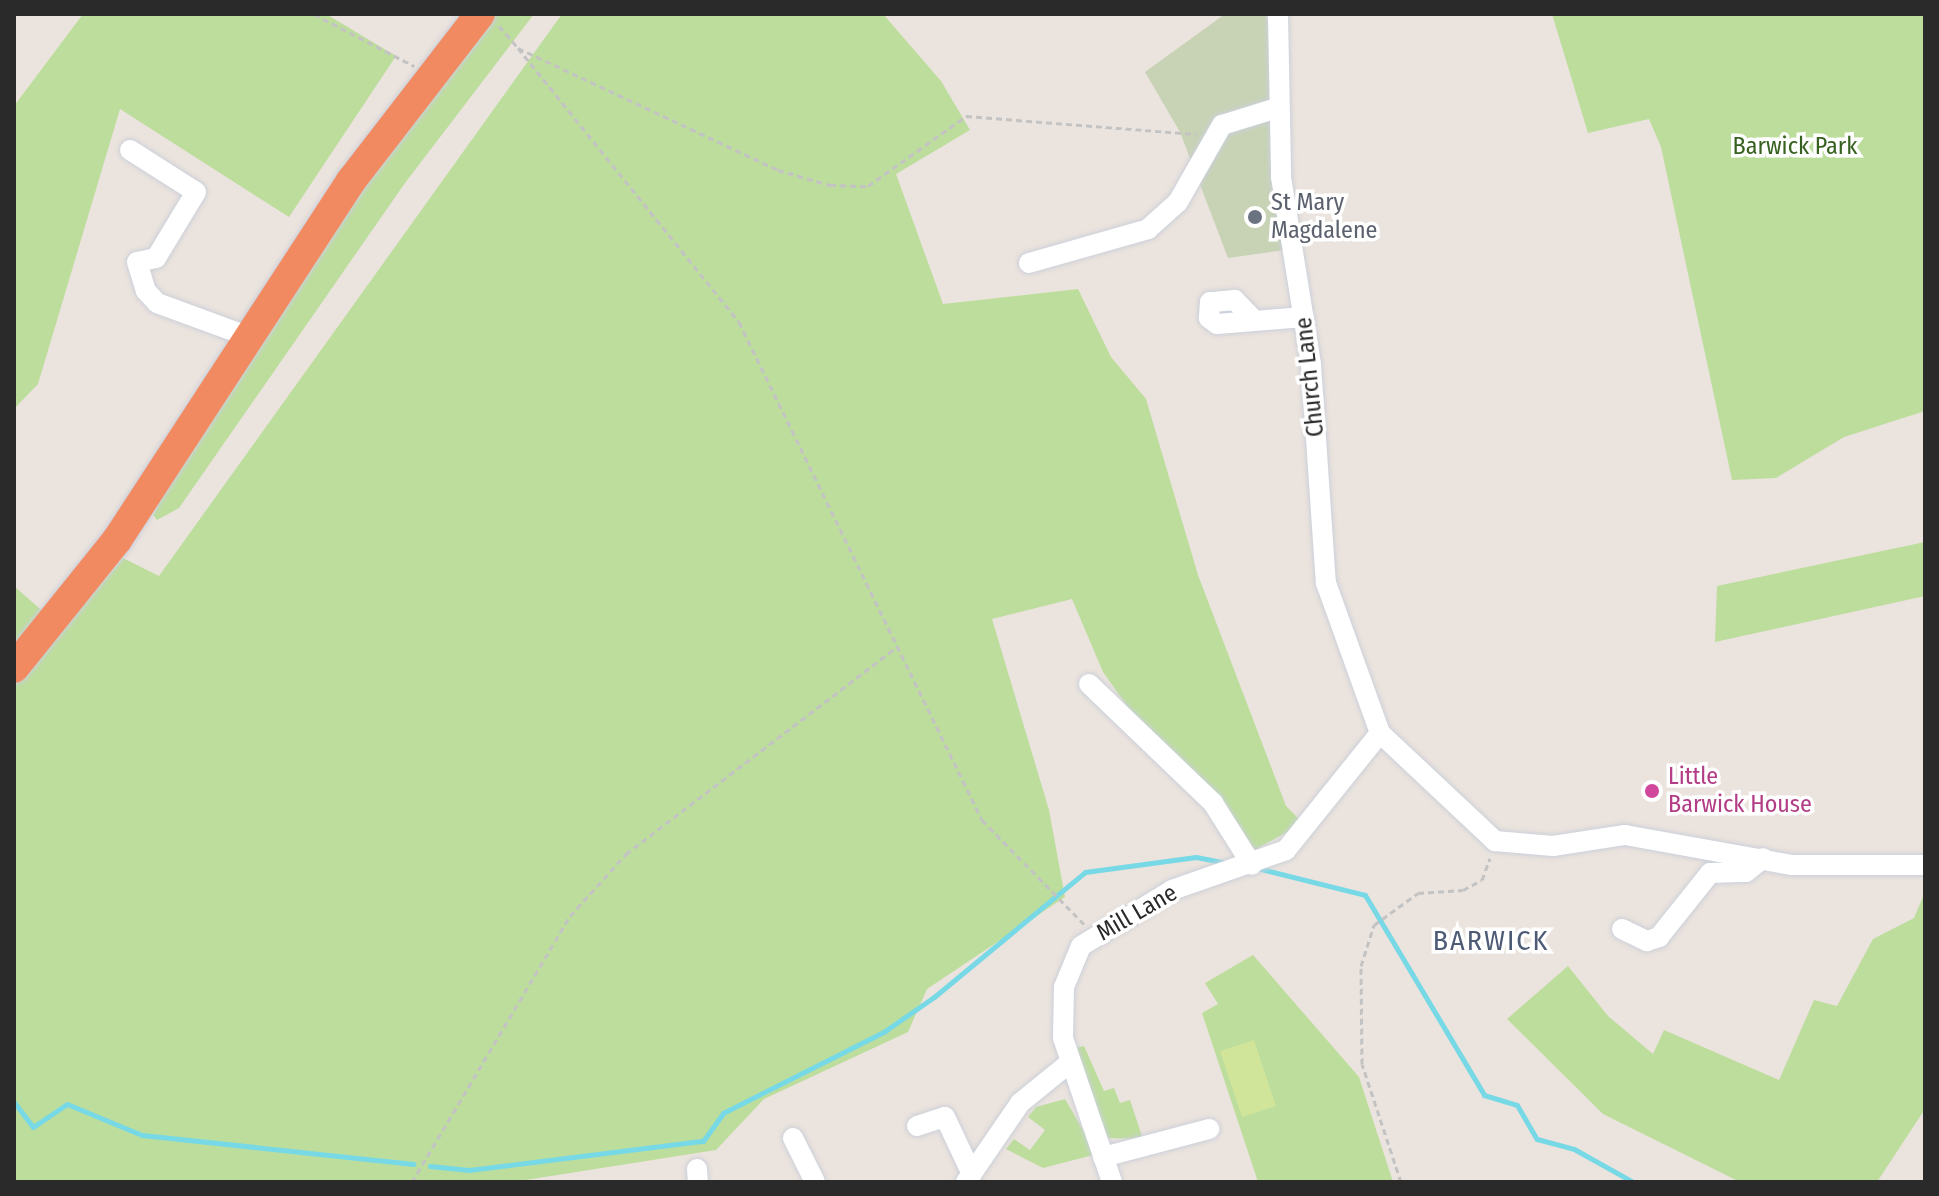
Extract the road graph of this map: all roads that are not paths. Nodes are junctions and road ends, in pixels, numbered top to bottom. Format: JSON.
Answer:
{"nodes":[{"id":1,"x":480,"y":14,"type":"edge"},
{"id":2,"x":1278,"y":14,"type":"edge"},
{"id":3,"x":1277,"y":108,"type":"junction"},
{"id":4,"x":130,"y":150,"type":"dead end"},
{"id":5,"x":1029,"y":263,"type":"dead end"},
{"id":6,"x":1304,"y":317,"type":"junction"},
{"id":7,"x":1254,"y":320,"type":"dead end"},
{"id":8,"x":250,"y":337,"type":"junction"},
{"id":9,"x":14,"y":668,"type":"edge"},
{"id":10,"x":1089,"y":684,"type":"dead end"},
{"id":11,"x":1380,"y":733,"type":"junction"},
{"id":12,"x":1763,"y":858,"type":"junction"},
{"id":13,"x":1252,"y":865,"type":"junction"},
{"id":14,"x":1925,"y":865,"type":"edge"},
{"id":15,"x":1622,"y":929,"type":"dead end"},
{"id":16,"x":1068,"y":1064,"type":"junction"},
{"id":17,"x":917,"y":1126,"type":"dead end"},
{"id":18,"x":1209,"y":1129,"type":"dead end"},
{"id":19,"x":793,"y":1138,"type":"dead end"},
{"id":20,"x":1103,"y":1157,"type":"junction"},
{"id":21,"x":969,"y":1178,"type":"edge"},
{"id":22,"x":815,"y":1182,"type":"edge"},
{"id":23,"x":1112,"y":1182,"type":"edge"}],
"edges":[{"from":1,"to":8,"type":"highway"},
{"from":2,"to":3,"type":"street","name":"Church Lane"},
{"from":3,"to":5,"type":"street"},
{"from":3,"to":6,"type":"street","name":"Church Lane"},
{"from":4,"to":8,"type":"street"},
{"from":6,"to":7,"type":"street"},
{"from":6,"to":11,"type":"street","name":"Church Lane"},
{"from":8,"to":9,"type":"highway"},
{"from":10,"to":13,"type":"street"},
{"from":11,"to":12,"type":"street"},
{"from":11,"to":13,"type":"street","name":"Mill Lane"},
{"from":12,"to":14,"type":"street"},
{"from":12,"to":15,"type":"street"},
{"from":13,"to":16,"type":"street","name":"Mill Lane"},
{"from":16,"to":20,"type":"street","name":"Mill Lane"},
{"from":16,"to":21,"type":"street"},
{"from":17,"to":21,"type":"street"},
{"from":18,"to":20,"type":"street"},
{"from":19,"to":22,"type":"street"},
{"from":20,"to":23,"type":"street","name":"Mill Lane"}]}
